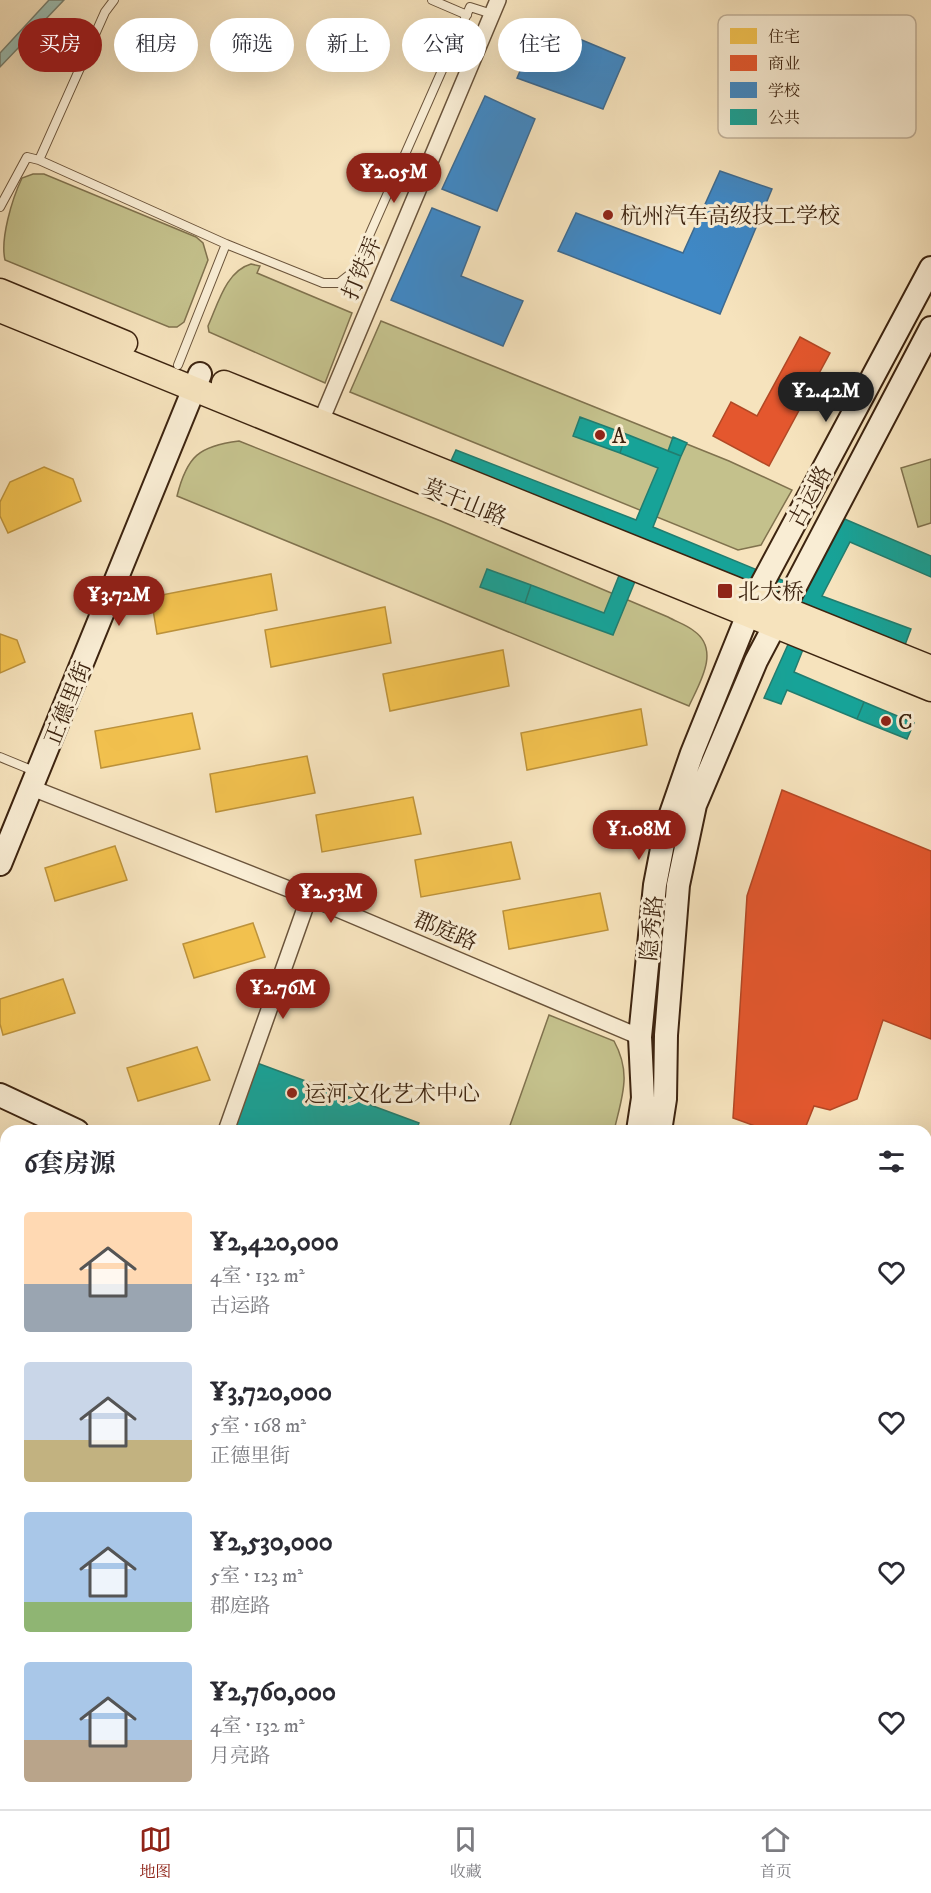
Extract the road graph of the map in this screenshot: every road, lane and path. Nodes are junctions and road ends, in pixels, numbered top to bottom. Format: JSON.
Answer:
{"nodes":[{"id":1,"x":114,"y":0,"type":"edge"},
{"id":2,"x":432,"y":0,"type":"edge"},
{"id":3,"x":495,"y":7,"type":"edge"},
{"id":4,"x":467,"y":15,"type":"junction"},
{"id":5,"x":39,"y":160,"type":"junction"},
{"id":6,"x":0,"y":207,"type":"edge"},
{"id":7,"x":226,"y":244,"type":"junction"},
{"id":8,"x":931,"y":268,"type":"edge"},
{"id":9,"x":0,"y":291,"type":"edge"},
{"id":10,"x":0,"y":310,"type":"edge"},
{"id":11,"x":931,"y":328,"type":"edge"},
{"id":12,"x":178,"y":365,"type":"junction"},
{"id":13,"x":198,"y":381,"type":"junction"},
{"id":14,"x":321,"y":421,"type":"junction"},
{"id":15,"x":751,"y":606,"type":"junction"},
{"id":16,"x":779,"y":617,"type":"junction"},
{"id":17,"x":931,"y":668,"type":"edge"},
{"id":18,"x":931,"y":690,"type":"edge"},
{"id":19,"x":0,"y":757,"type":"edge"},
{"id":20,"x":35,"y":781,"type":"junction"},
{"id":21,"x":0,"y":864,"type":"edge"},
{"id":22,"x":309,"y":897,"type":"junction"},
{"id":23,"x":640,"y":1037,"type":"junction"},
{"id":24,"x":0,"y":1095,"type":"edge"},
{"id":25,"x":64,"y":1125,"type":"edge"},
{"id":26,"x":228,"y":1125,"type":"edge"},
{"id":27,"x":639,"y":1125,"type":"edge"},
{"id":28,"x":661,"y":1125,"type":"edge"}],
"edges":[{"from":1,"to":5,"type":"lane"},
{"from":2,"to":4,"type":"lane"},
{"from":3,"to":4,"type":"lane"},
{"from":3,"to":14,"type":"street","name":"打铁弄"},
{"from":4,"to":7,"type":"lane"},
{"from":5,"to":6,"type":"lane"},
{"from":5,"to":7,"type":"lane"},
{"from":7,"to":12,"type":"lane"},
{"from":8,"to":15,"type":"main road","name":"古运路"},
{"from":9,"to":12,"type":"main road","name":"莫干山路"},
{"from":10,"to":13,"type":"main road","name":"莫干山路"},
{"from":11,"to":16,"type":"main road","name":"古运路"},
{"from":12,"to":13,"type":"main road","name":"莫干山路"},
{"from":13,"to":14,"type":"main road","name":"莫干山路"},
{"from":13,"to":15,"type":"main road","name":"莫干山路"},
{"from":13,"to":20,"type":"main road","name":"正德里街"},
{"from":14,"to":15,"type":"main road","name":"莫干山路"},
{"from":15,"to":16,"type":"main road","name":"莫干山路"},
{"from":15,"to":23,"type":"main road","name":"隐秀路"},
{"from":16,"to":17,"type":"main road","name":"莫干山路"},
{"from":16,"to":18,"type":"main road","name":"莫干山路"},
{"from":16,"to":28,"type":"main road","name":"隐秀路"},
{"from":19,"to":20,"type":"lane"},
{"from":20,"to":21,"type":"main road","name":"正德里街"},
{"from":20,"to":22,"type":"street","name":"郡庭路"},
{"from":22,"to":23,"type":"street","name":"郡庭路"},
{"from":22,"to":26,"type":"street"},
{"from":23,"to":27,"type":"main road","name":"隐秀路"},
{"from":24,"to":25,"type":"main road"}]}
